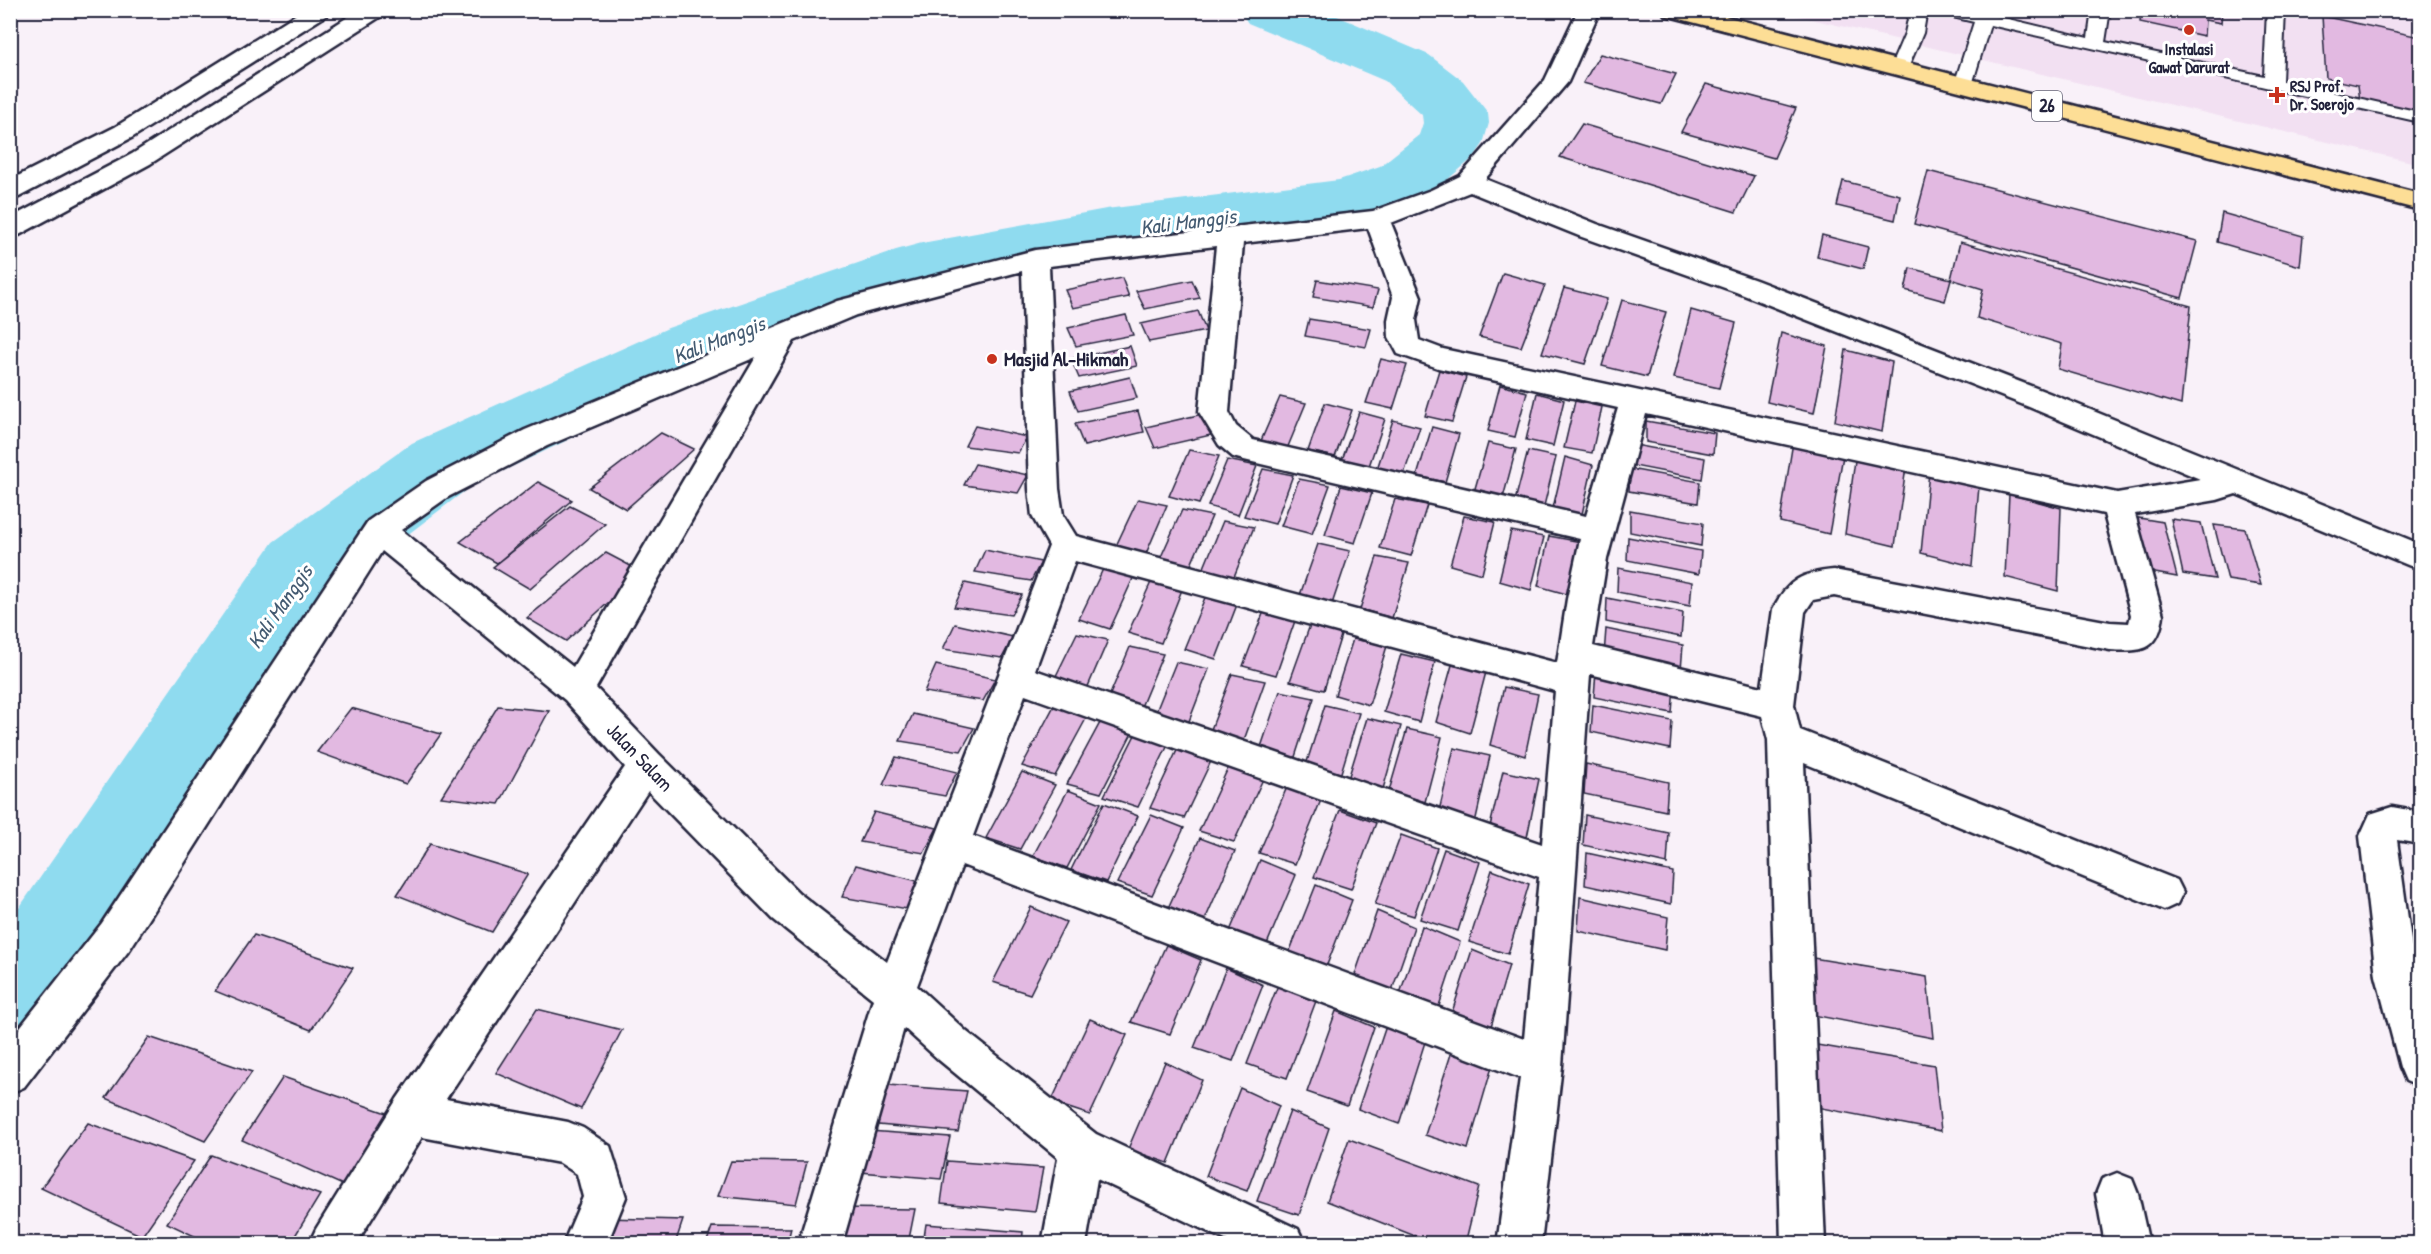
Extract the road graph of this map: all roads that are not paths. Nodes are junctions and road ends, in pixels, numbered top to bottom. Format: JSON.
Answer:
{"nodes":[{"id":1,"x":319,"y":10,"type":"edge"},
{"id":2,"x":375,"y":10,"type":"edge"},
{"id":3,"x":1589,"y":10,"type":"edge"},
{"id":4,"x":1673,"y":10,"type":"edge"},
{"id":5,"x":1919,"y":10,"type":"edge"},
{"id":6,"x":1946,"y":10,"type":"edge"},
{"id":7,"x":2101,"y":10,"type":"edge"},
{"id":8,"x":2276,"y":10,"type":"edge"},
{"id":9,"x":1983,"y":19,"type":"junction"},
{"id":10,"x":2096,"y":45,"type":"junction"},
{"id":11,"x":1899,"y":68,"type":"junction"},
{"id":12,"x":2273,"y":84,"type":"junction"},
{"id":13,"x":1963,"y":85,"type":"junction"},
{"id":14,"x":2421,"y":117,"type":"edge"},
{"id":15,"x":1469,"y":182,"type":"junction"},
{"id":16,"x":10,"y":192,"type":"edge"},
{"id":17,"x":2421,"y":202,"type":"edge"},
{"id":18,"x":1377,"y":219,"type":"junction"},
{"id":19,"x":10,"y":228,"type":"edge"},
{"id":20,"x":1230,"y":237,"type":"junction"},
{"id":21,"x":1035,"y":259,"type":"junction"},
{"id":22,"x":782,"y":337,"type":"junction"},
{"id":23,"x":1635,"y":401,"type":"junction"},
{"id":24,"x":2238,"y":482,"type":"junction"},
{"id":25,"x":2117,"y":505,"type":"junction"},
{"id":26,"x":379,"y":530,"type":"junction"},
{"id":27,"x":1597,"y":531,"type":"junction"},
{"id":28,"x":1065,"y":546,"type":"junction"},
{"id":29,"x":2421,"y":557,"type":"edge"},
{"id":30,"x":1573,"y":668,"type":"junction"},
{"id":31,"x":1014,"y":677,"type":"junction"},
{"id":32,"x":577,"y":690,"type":"junction"},
{"id":33,"x":1778,"y":705,"type":"junction"},
{"id":34,"x":1785,"y":740,"type":"junction"},
{"id":35,"x":646,"y":765,"type":"junction"},
{"id":36,"x":2421,"y":828,"type":"edge"},
{"id":37,"x":950,"y":844,"type":"junction"},
{"id":38,"x":1558,"y":867,"type":"junction"},
{"id":39,"x":2164,"y":892,"type":"dead end"},
{"id":40,"x":2408,"y":981,"type":"edge"},
{"id":41,"x":895,"y":992,"type":"junction"},
{"id":42,"x":1542,"y":1066,"type":"junction"},
{"id":43,"x":2421,"y":1067,"type":"edge"},
{"id":44,"x":10,"y":1073,"type":"edge"},
{"id":45,"x":412,"y":1114,"type":"junction"},
{"id":46,"x":1080,"y":1149,"type":"junction"},
{"id":47,"x":2117,"y":1194,"type":"dead end"},
{"id":48,"x":331,"y":1244,"type":"edge"},
{"id":49,"x":585,"y":1244,"type":"edge"},
{"id":50,"x":820,"y":1244,"type":"edge"},
{"id":51,"x":1064,"y":1244,"type":"edge"},
{"id":52,"x":1283,"y":1244,"type":"edge"},
{"id":53,"x":1519,"y":1244,"type":"edge"},
{"id":54,"x":1803,"y":1244,"type":"edge"},
{"id":55,"x":2127,"y":1244,"type":"edge"}],
"edges":[{"from":1,"to":16,"type":"street"},
{"from":2,"to":19,"type":"street"},
{"from":3,"to":15,"type":"street"},
{"from":4,"to":11,"type":"highway","number":"26"},
{"from":5,"to":11,"type":"lane"},
{"from":6,"to":9,"type":"lane"},
{"from":7,"to":10,"type":"lane"},
{"from":8,"to":12,"type":"lane"},
{"from":9,"to":10,"type":"lane"},
{"from":9,"to":13,"type":"lane"},
{"from":10,"to":12,"type":"lane"},
{"from":11,"to":13,"type":"highway","number":"26"},
{"from":12,"to":14,"type":"lane"},
{"from":13,"to":17,"type":"highway","number":"26"},
{"from":15,"to":18,"type":"street"},
{"from":15,"to":24,"type":"street"},
{"from":18,"to":20,"type":"street"},
{"from":18,"to":23,"type":"street"},
{"from":20,"to":21,"type":"street"},
{"from":20,"to":27,"type":"street"},
{"from":21,"to":22,"type":"street"},
{"from":21,"to":28,"type":"street"},
{"from":22,"to":26,"type":"street"},
{"from":22,"to":32,"type":"street"},
{"from":23,"to":25,"type":"street"},
{"from":23,"to":27,"type":"street"},
{"from":24,"to":25,"type":"street"},
{"from":24,"to":29,"type":"street"},
{"from":25,"to":33,"type":"street"},
{"from":26,"to":32,"type":"street","name":"Jalan Salam"},
{"from":26,"to":44,"type":"street"},
{"from":27,"to":30,"type":"street"},
{"from":28,"to":30,"type":"street"},
{"from":28,"to":31,"type":"street"},
{"from":30,"to":33,"type":"street"},
{"from":30,"to":38,"type":"street"},
{"from":31,"to":37,"type":"street"},
{"from":31,"to":38,"type":"street"},
{"from":32,"to":35,"type":"street","name":"Jalan Salam"},
{"from":33,"to":34,"type":"street"},
{"from":34,"to":39,"type":"street"},
{"from":34,"to":54,"type":"street"},
{"from":35,"to":41,"type":"street","name":"Jalan Salam"},
{"from":35,"to":45,"type":"street"},
{"from":36,"to":40,"type":"street"},
{"from":37,"to":41,"type":"street"},
{"from":37,"to":42,"type":"street"},
{"from":38,"to":42,"type":"street"},
{"from":40,"to":43,"type":"street"},
{"from":41,"to":46,"type":"street","name":"Jalan Salam"},
{"from":41,"to":50,"type":"street"},
{"from":42,"to":53,"type":"street"},
{"from":45,"to":48,"type":"street"},
{"from":45,"to":49,"type":"street"},
{"from":46,"to":51,"type":"street"},
{"from":46,"to":52,"type":"street","name":"Jalan Salam"},
{"from":47,"to":55,"type":"street"}]}
